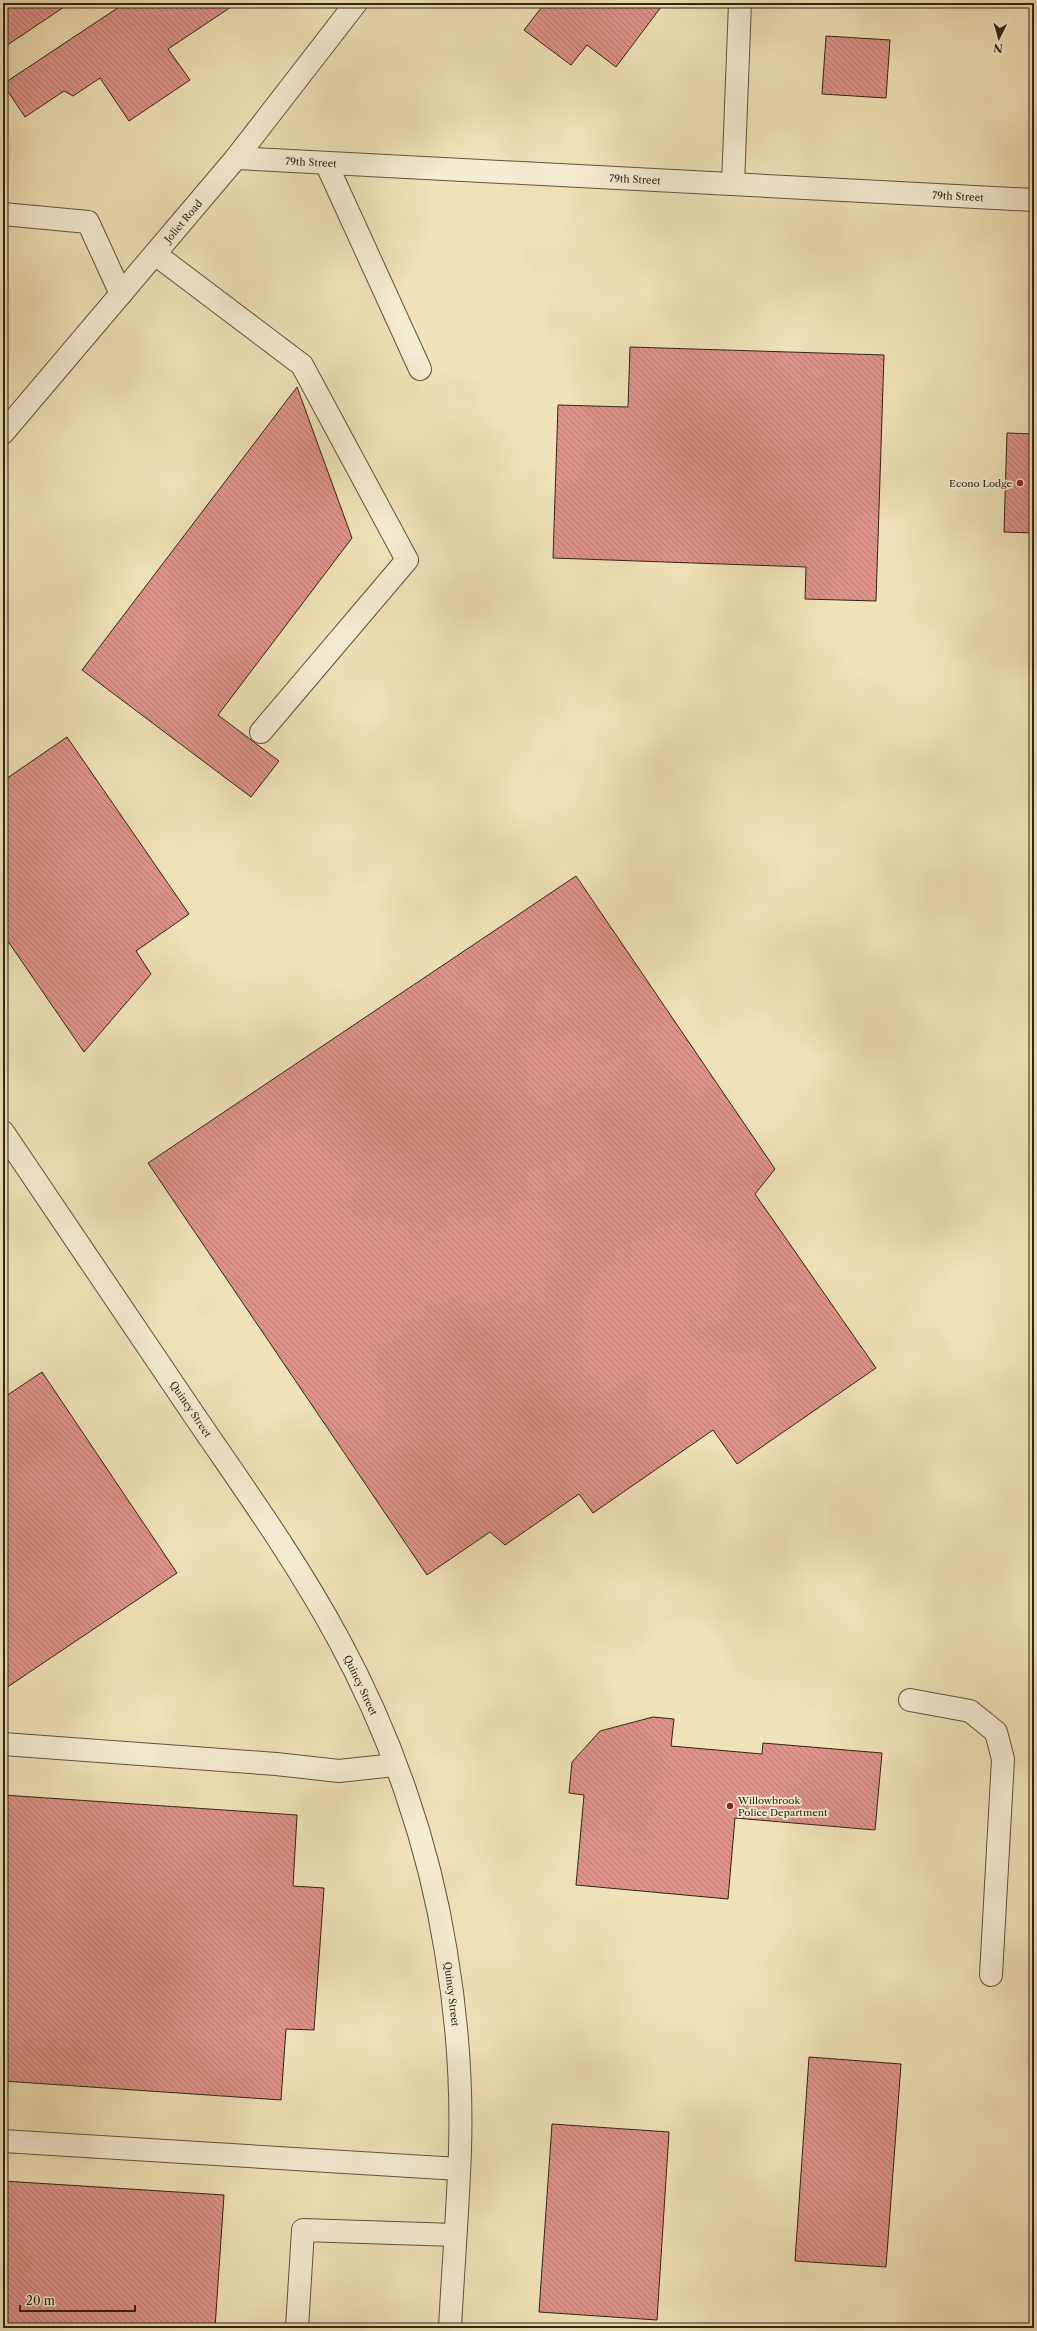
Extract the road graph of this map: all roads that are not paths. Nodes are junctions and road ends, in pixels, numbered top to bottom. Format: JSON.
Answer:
{"nodes":[{"id":1,"x":356,"y":3,"type":"edge"},
{"id":2,"x":740,"y":3,"type":"edge"},
{"id":3,"x":236,"y":158,"type":"junction"},
{"id":4,"x":326,"y":163,"type":"junction"},
{"id":5,"x":733,"y":184,"type":"junction"},
{"id":6,"x":1034,"y":200,"type":"edge"},
{"id":7,"x":3,"y":214,"type":"edge"},
{"id":8,"x":155,"y":254,"type":"junction"},
{"id":9,"x":121,"y":294,"type":"junction"},
{"id":10,"x":420,"y":369,"type":"dead end"},
{"id":11,"x":3,"y":433,"type":"edge"},
{"id":12,"x":261,"y":732,"type":"dead end"},
{"id":13,"x":3,"y":1132,"type":"edge"},
{"id":14,"x":910,"y":1700,"type":"dead end"},
{"id":15,"x":3,"y":1744,"type":"edge"},
{"id":16,"x":395,"y":1765,"type":"junction"},
{"id":17,"x":991,"y":1975,"type":"dead end"},
{"id":18,"x":3,"y":2141,"type":"edge"},
{"id":19,"x":459,"y":2169,"type":"junction"},
{"id":20,"x":455,"y":2235,"type":"junction"},
{"id":21,"x":297,"y":2328,"type":"edge"},
{"id":22,"x":450,"y":2328,"type":"edge"}],
"edges":[{"from":1,"to":3,"type":"street","name":"Joliet Road"},
{"from":2,"to":5,"type":"street"},
{"from":3,"to":4,"type":"street","name":"79th Street"},
{"from":3,"to":8,"type":"street","name":"Joliet Road"},
{"from":4,"to":5,"type":"street","name":"79th Street"},
{"from":4,"to":10,"type":"street"},
{"from":5,"to":6,"type":"street","name":"79th Street"},
{"from":7,"to":9,"type":"street"},
{"from":8,"to":9,"type":"street","name":"Joliet Road"},
{"from":8,"to":12,"type":"street"},
{"from":9,"to":11,"type":"street","name":"Joliet Road"},
{"from":13,"to":16,"type":"street","name":"Quincy Street"},
{"from":14,"to":17,"type":"street"},
{"from":15,"to":16,"type":"street"},
{"from":16,"to":19,"type":"street","name":"Quincy Street"},
{"from":18,"to":19,"type":"street"},
{"from":19,"to":20,"type":"street","name":"Quincy Street"},
{"from":20,"to":21,"type":"street"},
{"from":20,"to":22,"type":"street","name":"Quincy Street"}]}
